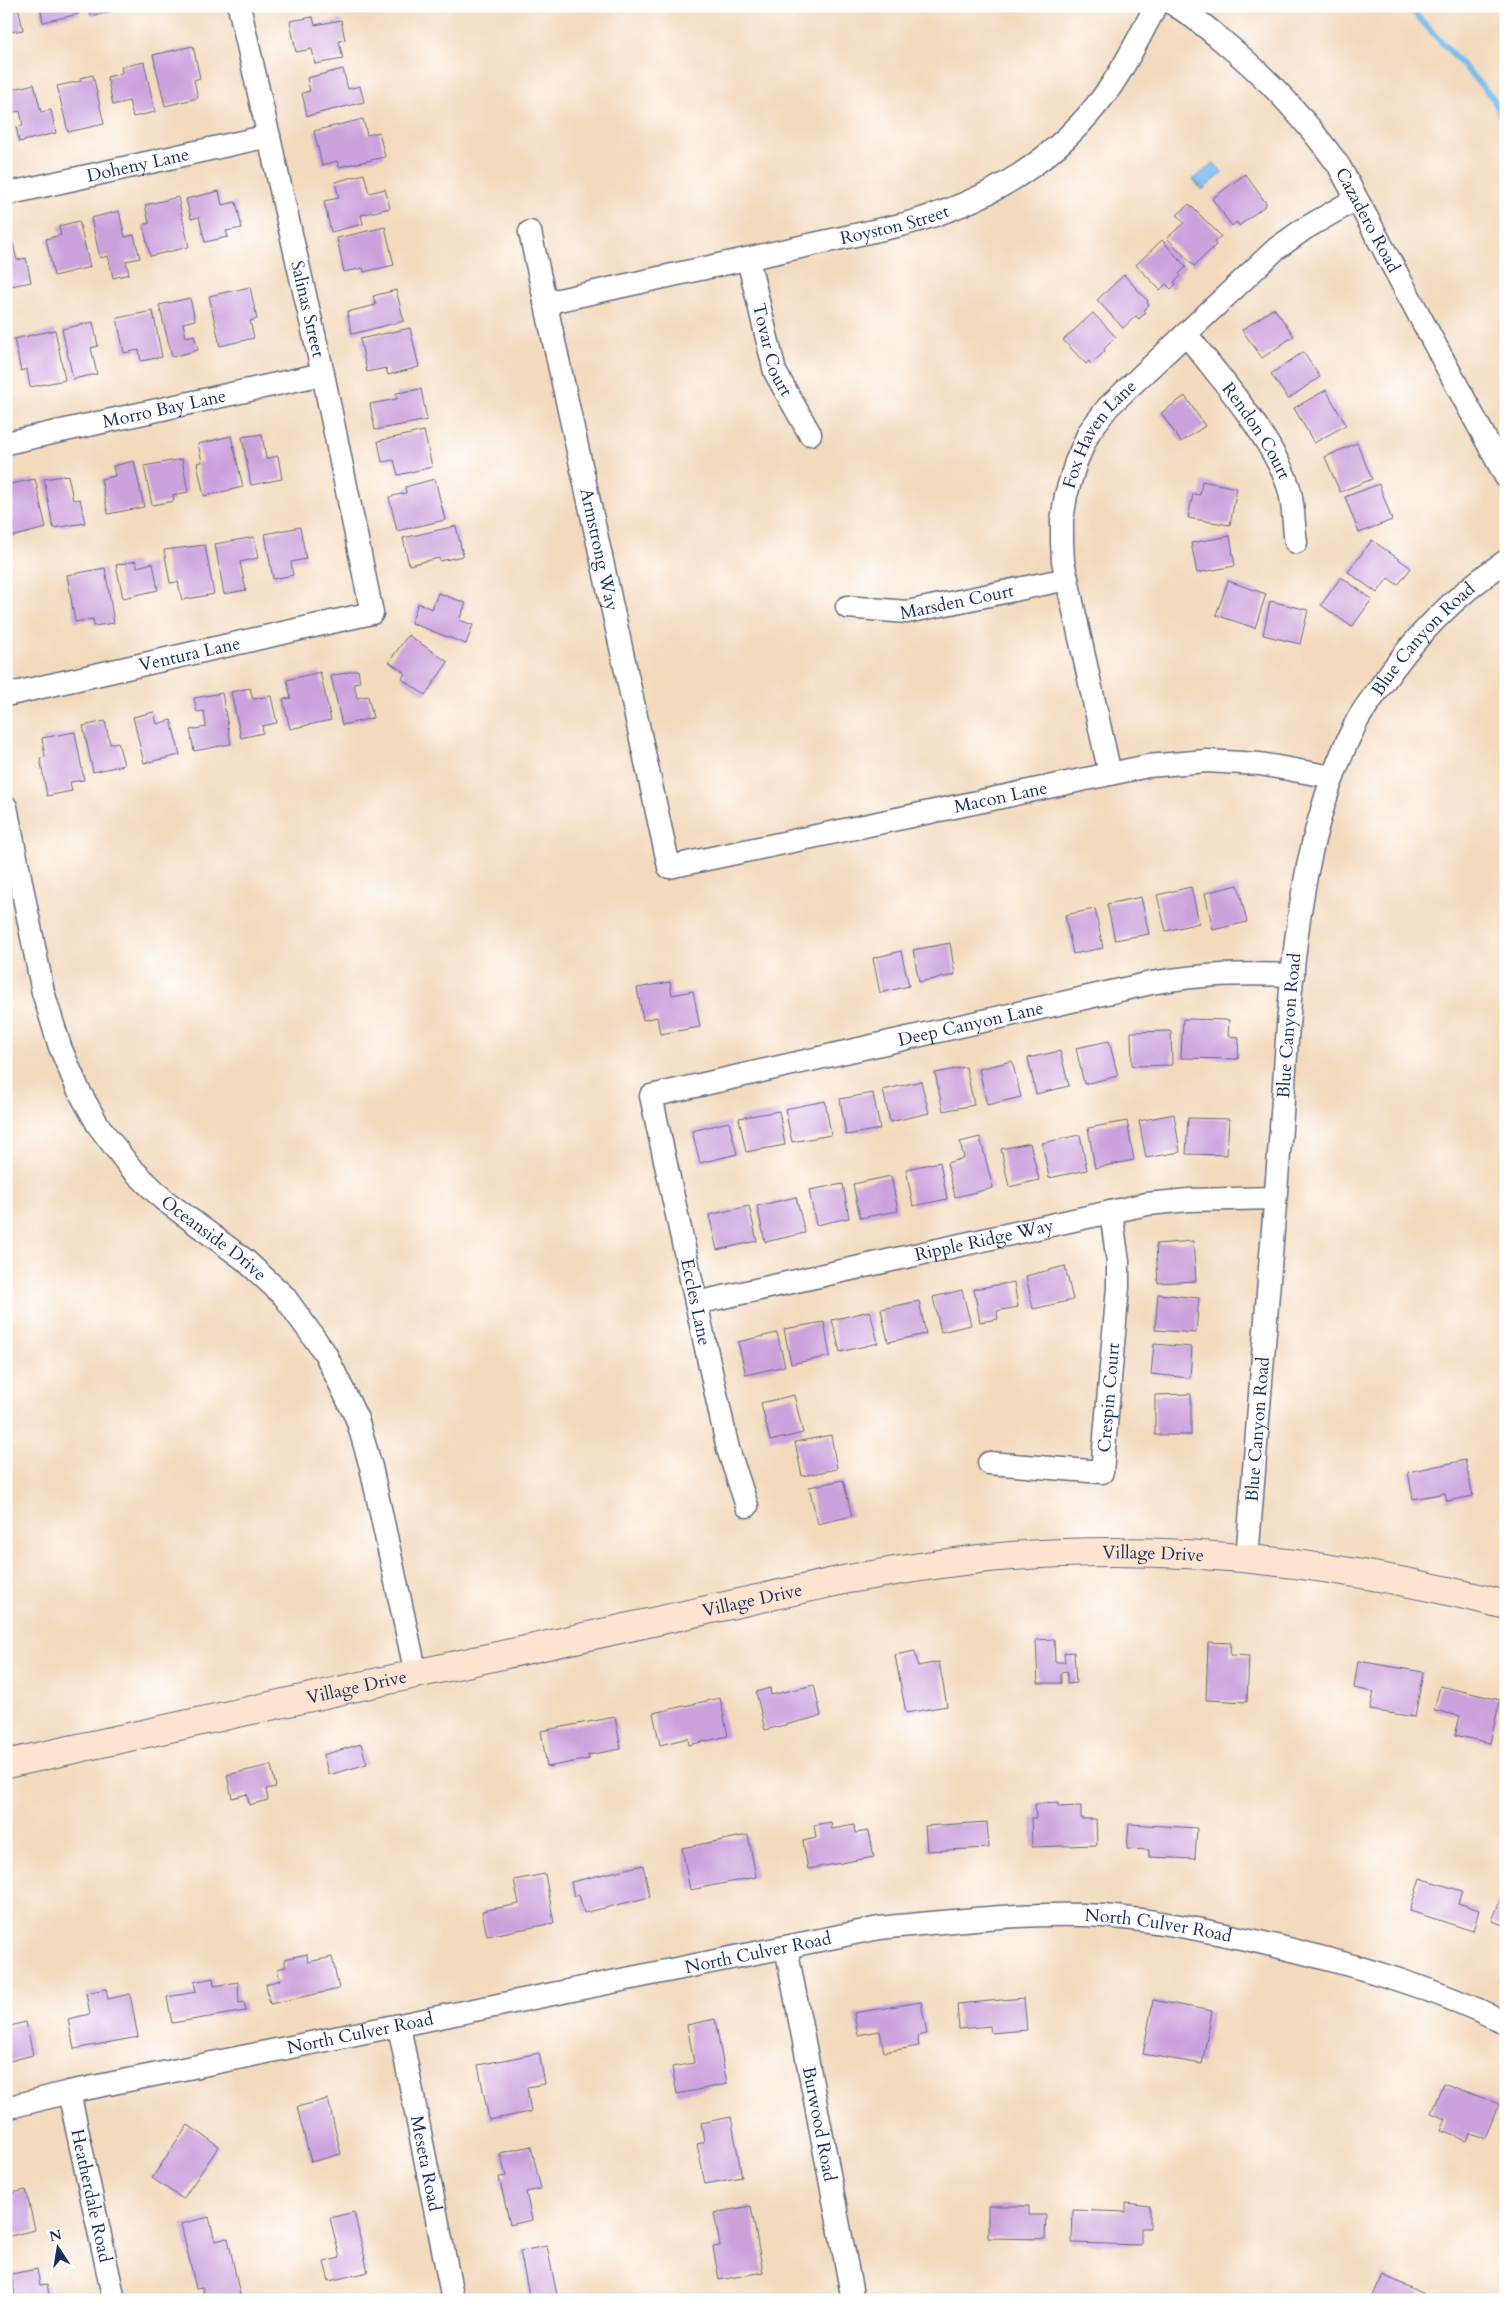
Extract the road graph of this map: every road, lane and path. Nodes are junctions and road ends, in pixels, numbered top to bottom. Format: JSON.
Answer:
{"nodes":[{"id":1,"x":239,"y":6,"type":"edge"},
{"id":2,"x":1156,"y":6,"type":"edge"},
{"id":3,"x":1176,"y":6,"type":"edge"},
{"id":4,"x":269,"y":136,"type":"junction"},
{"id":5,"x":6,"y":194,"type":"edge"},
{"id":6,"x":1356,"y":199,"type":"junction"},
{"id":7,"x":530,"y":232,"type":"dead end"},
{"id":8,"x":748,"y":259,"type":"junction"},
{"id":9,"x":545,"y":303,"type":"junction"},
{"id":10,"x":1186,"y":334,"type":"junction"},
{"id":11,"x":323,"y":374,"type":"junction"},
{"id":12,"x":810,"y":434,"type":"dead end"},
{"id":13,"x":6,"y":443,"type":"edge"},
{"id":14,"x":1506,"y":477,"type":"edge"},
{"id":15,"x":1296,"y":542,"type":"dead end"},
{"id":16,"x":1506,"y":561,"type":"edge"},
{"id":17,"x":1067,"y":579,"type":"junction"},
{"id":18,"x":847,"y":607,"type":"dead end"},
{"id":19,"x":372,"y":612,"type":"joint"},
{"id":20,"x":6,"y":695,"type":"edge"},
{"id":21,"x":1110,"y":774,"type":"junction"},
{"id":22,"x":1333,"y":777,"type":"junction"},
{"id":23,"x":6,"y":807,"type":"edge"},
{"id":24,"x":670,"y":867,"type":"joint"},
{"id":25,"x":1293,"y":975,"type":"junction"},
{"id":26,"x":651,"y":1096,"type":"joint"},
{"id":27,"x":1275,"y":1198,"type":"junction"},
{"id":28,"x":1111,"y":1212,"type":"junction"},
{"id":29,"x":696,"y":1304,"type":"junction"},
{"id":30,"x":989,"y":1462,"type":"dead end"},
{"id":31,"x":747,"y":1506,"type":"dead end"},
{"id":32,"x":1247,"y":1559,"type":"junction"},
{"id":33,"x":1506,"y":1605,"type":"edge"},
{"id":34,"x":416,"y":1674,"type":"junction"},
{"id":35,"x":6,"y":1764,"type":"edge"},
{"id":36,"x":786,"y":1947,"type":"junction"},
{"id":37,"x":1506,"y":2023,"type":"edge"},
{"id":38,"x":399,"y":2026,"type":"junction"},
{"id":39,"x":69,"y":2092,"type":"junction"},
{"id":40,"x":6,"y":2108,"type":"edge"},
{"id":41,"x":114,"y":2300,"type":"edge"},
{"id":42,"x":453,"y":2300,"type":"edge"},
{"id":43,"x":853,"y":2300,"type":"edge"}],
"edges":[{"from":1,"to":4,"type":"street","name":"Salinas Street"},
{"from":2,"to":8,"type":"street","name":"Royston Street"},
{"from":3,"to":6,"type":"street","name":"Cazadero Road"},
{"from":4,"to":5,"type":"street","name":"Doheny Lane"},
{"from":4,"to":11,"type":"street","name":"Salinas Street"},
{"from":6,"to":10,"type":"street","name":"Fox Haven Lane"},
{"from":6,"to":14,"type":"street","name":"Cazadero Road"},
{"from":7,"to":9,"type":"street","name":"Armstrong Way"},
{"from":8,"to":9,"type":"street","name":"Royston Street"},
{"from":8,"to":12,"type":"street","name":"Tovar Court"},
{"from":9,"to":24,"type":"street","name":"Armstrong Way"},
{"from":10,"to":15,"type":"street","name":"Rendon Court"},
{"from":10,"to":17,"type":"street","name":"Fox Haven Lane"},
{"from":11,"to":13,"type":"street","name":"Morro Bay Lane"},
{"from":11,"to":19,"type":"street","name":"Salinas Street"},
{"from":16,"to":22,"type":"street","name":"Blue Canyon Road"},
{"from":17,"to":18,"type":"street","name":"Marsden Court"},
{"from":17,"to":21,"type":"street","name":"Fox Haven Lane"},
{"from":19,"to":20,"type":"street","name":"Ventura Lane"},
{"from":21,"to":22,"type":"street","name":"Macon Lane"},
{"from":21,"to":24,"type":"street","name":"Macon Lane"},
{"from":22,"to":25,"type":"street","name":"Blue Canyon Road"},
{"from":23,"to":34,"type":"street","name":"Oceanside Drive"},
{"from":25,"to":26,"type":"street","name":"Deep Canyon Lane"},
{"from":25,"to":27,"type":"street","name":"Blue Canyon Road"},
{"from":26,"to":29,"type":"street","name":"Eccles Lane"},
{"from":27,"to":28,"type":"street","name":"Ripple Ridge Way"},
{"from":27,"to":32,"type":"street","name":"Blue Canyon Road"},
{"from":28,"to":29,"type":"street","name":"Ripple Ridge Way"},
{"from":28,"to":30,"type":"street","name":"Crespin Court"},
{"from":29,"to":31,"type":"street","name":"Eccles Lane"},
{"from":32,"to":33,"type":"main road","name":"Village Drive"},
{"from":32,"to":34,"type":"main road","name":"Village Drive"},
{"from":34,"to":35,"type":"main road","name":"Village Drive"},
{"from":36,"to":37,"type":"street","name":"North Culver Road"},
{"from":36,"to":38,"type":"street","name":"North Culver Road"},
{"from":36,"to":43,"type":"street","name":"Burwood Road"},
{"from":38,"to":39,"type":"street","name":"North Culver Road"},
{"from":38,"to":42,"type":"street","name":"Meseta Road"},
{"from":39,"to":40,"type":"street","name":"North Culver Road"},
{"from":39,"to":41,"type":"street","name":"Heatherdale Road"}]}
